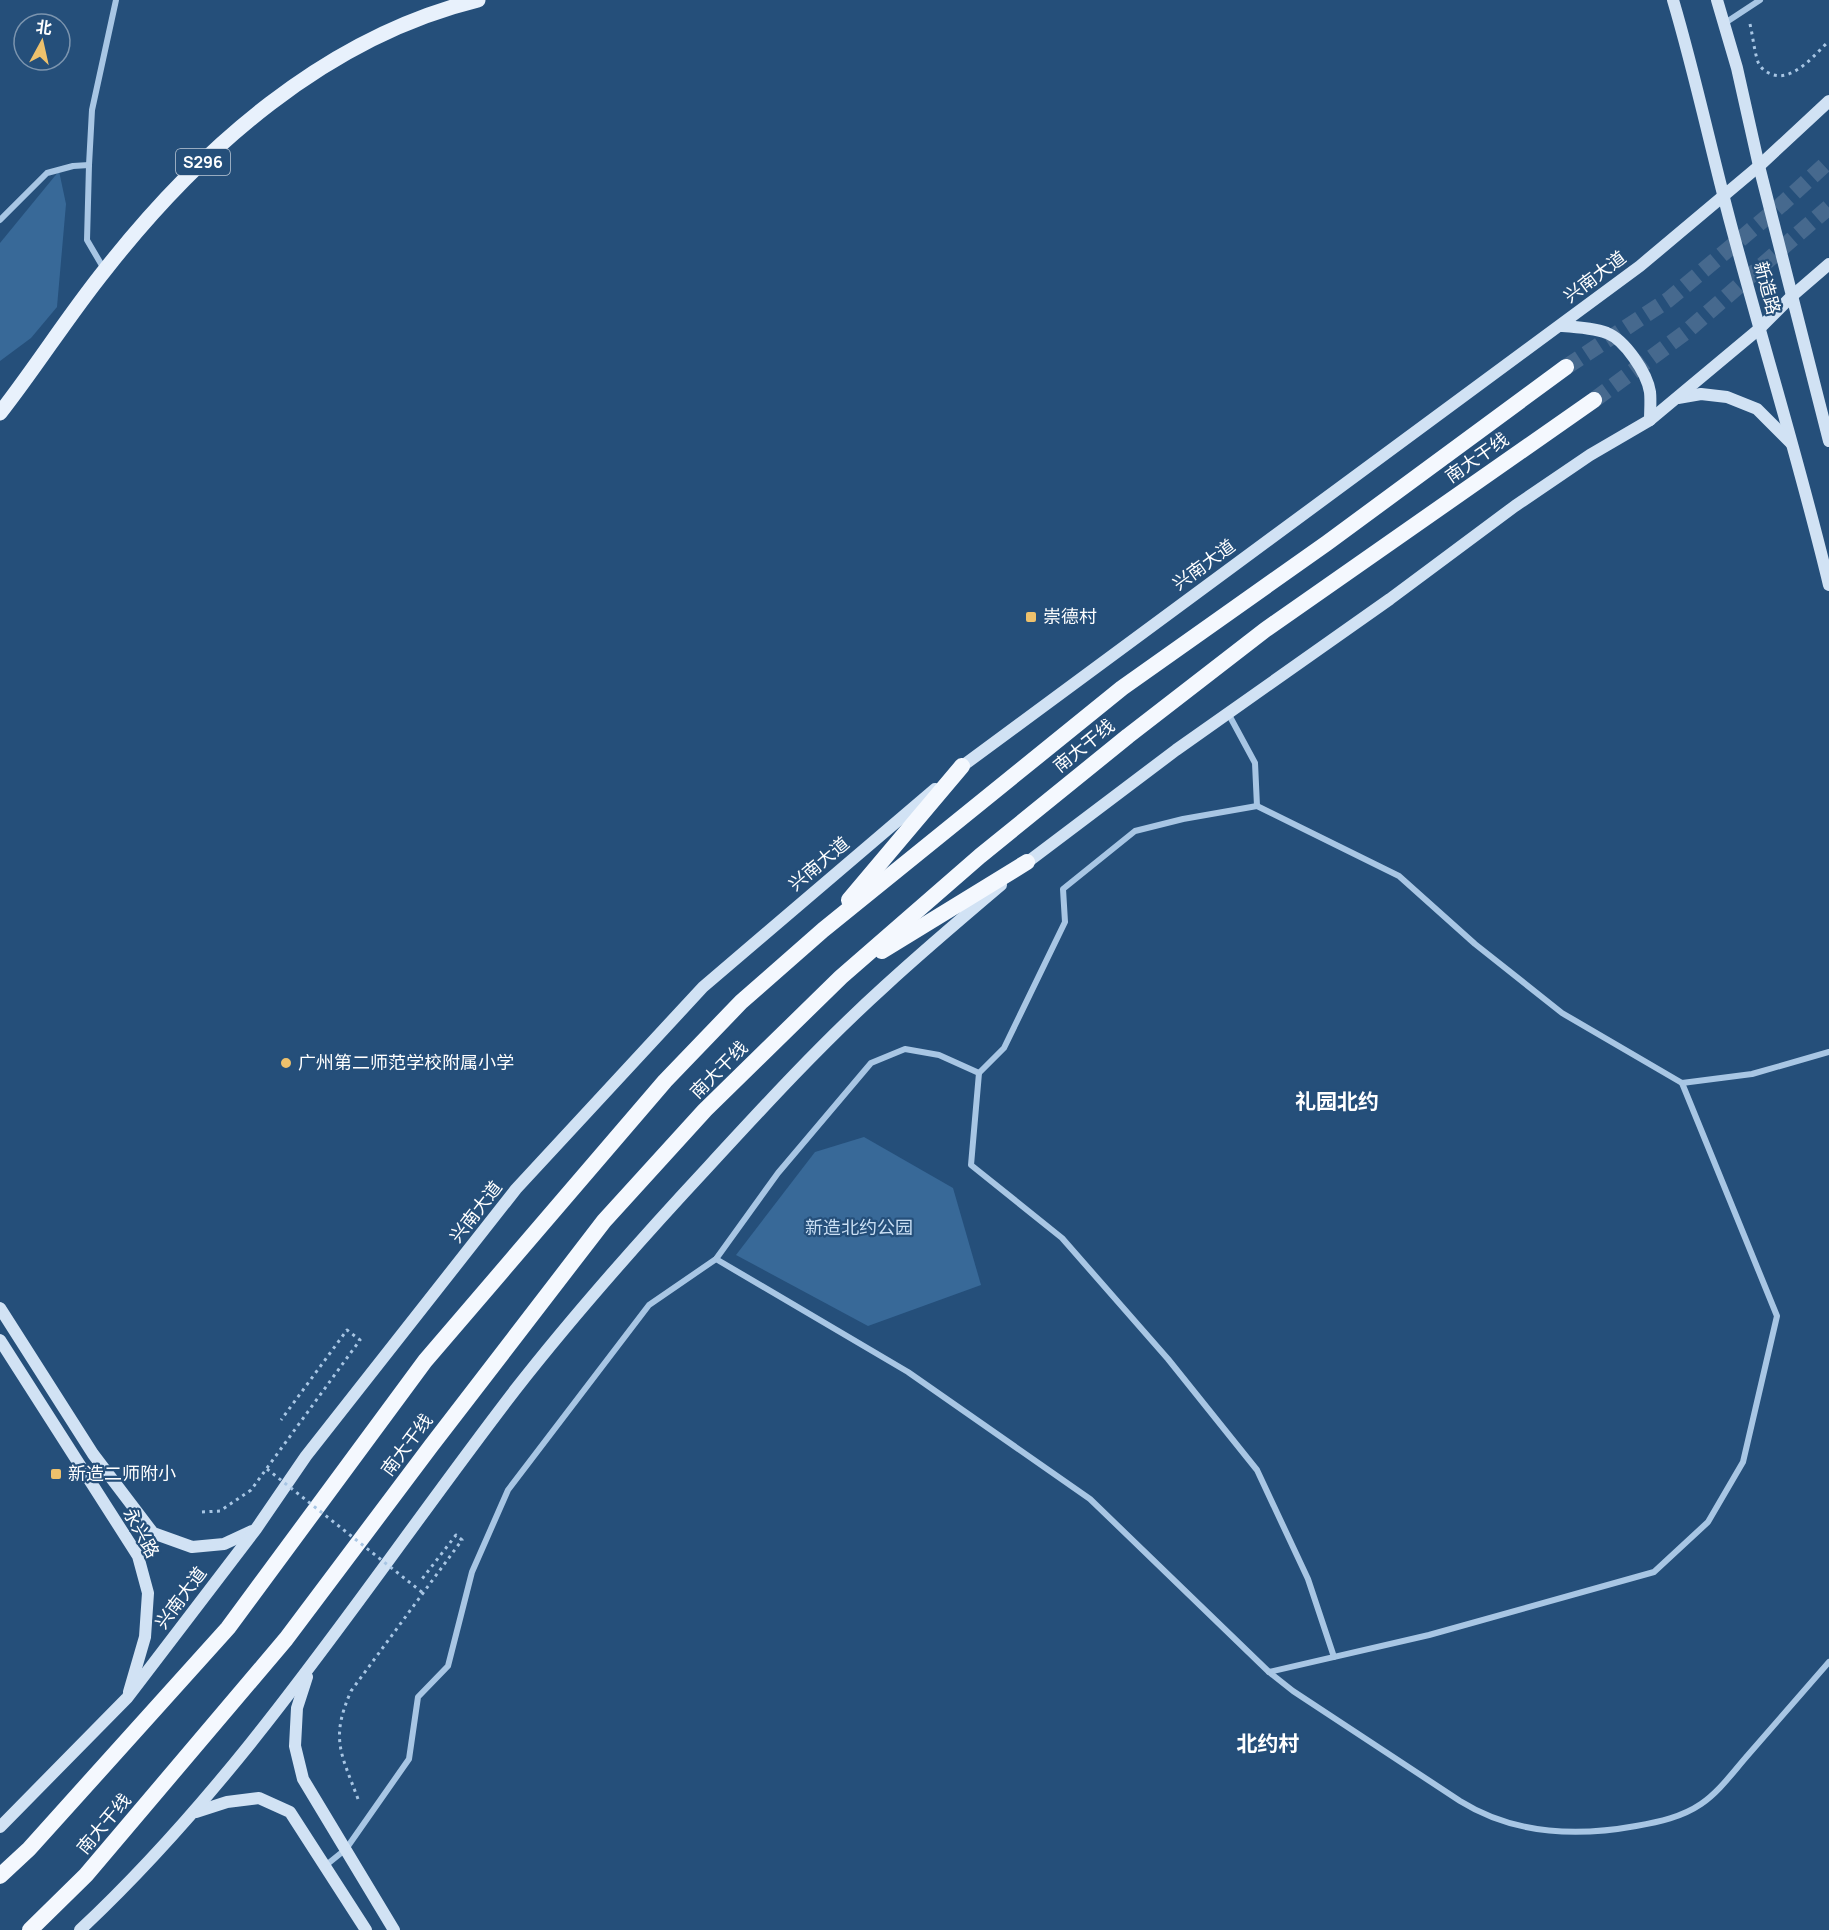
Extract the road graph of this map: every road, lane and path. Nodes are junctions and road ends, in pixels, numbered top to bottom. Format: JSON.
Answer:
{"nodes":[{"id":1,"x":116,"y":0,"type":"edge"},
{"id":2,"x":478,"y":0,"type":"edge"},
{"id":3,"x":1673,"y":0,"type":"edge"},
{"id":4,"x":1717,"y":0,"type":"edge"},
{"id":5,"x":1760,"y":0,"type":"edge"},
{"id":6,"x":1725,"y":23,"type":"junction"},
{"id":7,"x":1750,"y":24,"type":"dead end"},
{"id":8,"x":1829,"y":41,"type":"edge"},
{"id":9,"x":1829,"y":101,"type":"edge"},
{"id":10,"x":89,"y":165,"type":"junction"},
{"id":11,"x":1759,"y":166,"type":"junction"},
{"id":12,"x":1723,"y":197,"type":"junction"},
{"id":13,"x":0,"y":220,"type":"edge"},
{"id":14,"x":1829,"y":264,"type":"edge"},
{"id":15,"x":105,"y":270,"type":"junction"},
{"id":16,"x":1792,"y":296,"type":"junction"},
{"id":17,"x":1561,"y":326,"type":"junction"},
{"id":18,"x":1759,"y":329,"type":"junction"},
{"id":19,"x":1566,"y":367,"type":"tunnel mouth"},
{"id":20,"x":1677,"y":398,"type":"junction"},
{"id":21,"x":1594,"y":400,"type":"tunnel mouth"},
{"id":22,"x":0,"y":413,"type":"edge"},
{"id":23,"x":1650,"y":420,"type":"junction"},
{"id":24,"x":1829,"y":441,"type":"edge"},
{"id":25,"x":1793,"y":446,"type":"junction"},
{"id":26,"x":1829,"y":585,"type":"edge"},
{"id":27,"x":1228,"y":713,"type":"junction"},
{"id":28,"x":962,"y":766,"type":"junction"},
{"id":29,"x":1257,"y":806,"type":"junction"},
{"id":30,"x":1027,"y":862,"type":"junction"},
{"id":31,"x":823,"y":930,"type":"junction"},
{"id":32,"x":841,"y":977,"type":"junction"},
{"id":33,"x":1829,"y":1052,"type":"edge"},
{"id":34,"x":979,"y":1073,"type":"junction"},
{"id":35,"x":1682,"y":1083,"type":"junction"},
{"id":36,"x":716,"y":1259,"type":"junction"},
{"id":37,"x":0,"y":1308,"type":"edge"},
{"id":38,"x":0,"y":1340,"type":"edge"},
{"id":39,"x":281,"y":1420,"type":"dead end"},
{"id":40,"x":267,"y":1469,"type":"junction"},
{"id":41,"x":202,"y":1512,"type":"dead end"},
{"id":42,"x":256,"y":1529,"type":"junction"},
{"id":43,"x":422,"y":1579,"type":"dead end"},
{"id":44,"x":423,"y":1593,"type":"junction"},
{"id":45,"x":1334,"y":1657,"type":"junction"},
{"id":46,"x":1829,"y":1662,"type":"edge"},
{"id":47,"x":310,"y":1668,"type":"junction"},
{"id":48,"x":1269,"y":1672,"type":"junction"},
{"id":49,"x":127,"y":1698,"type":"junction"},
{"id":50,"x":358,"y":1799,"type":"dead end"},
{"id":51,"x":194,"y":1812,"type":"junction"},
{"id":52,"x":0,"y":1827,"type":"edge"},
{"id":53,"x":346,"y":1849,"type":"junction"},
{"id":54,"x":325,"y":1866,"type":"junction"},
{"id":55,"x":0,"y":1876,"type":"edge"},
{"id":56,"x":30,"y":1930,"type":"edge"},
{"id":57,"x":80,"y":1930,"type":"edge"},
{"id":58,"x":366,"y":1930,"type":"edge"},
{"id":59,"x":394,"y":1930,"type":"edge"}],
"edges":[{"from":1,"to":10,"type":"street"},
{"from":2,"to":15,"type":"main road","number":"S296"},
{"from":3,"to":12,"type":"main road","name":"新造路"},
{"from":4,"to":6,"type":"main road","name":"新造路"},
{"from":5,"to":6,"type":"street"},
{"from":6,"to":11,"type":"main road","name":"新造路"},
{"from":7,"to":8,"type":"path"},
{"from":9,"to":11,"type":"main road","name":"兴南大道"},
{"from":10,"to":13,"type":"street"},
{"from":10,"to":15,"type":"street"},
{"from":11,"to":12,"type":"main road","name":"兴南大道"},
{"from":11,"to":16,"type":"main road","name":"新造路"},
{"from":12,"to":17,"type":"main road","name":"兴南大道"},
{"from":12,"to":18,"type":"main road","name":"新造路"},
{"from":14,"to":16,"type":"main road"},
{"from":15,"to":22,"type":"main road","number":"S296"},
{"from":16,"to":18,"type":"main road"},
{"from":16,"to":24,"type":"main road","name":"新造路"},
{"from":17,"to":23,"type":"main road"},
{"from":17,"to":28,"type":"main road","name":"兴南大道"},
{"from":18,"to":20,"type":"main road"},
{"from":18,"to":25,"type":"main road","name":"新造路"},
{"from":19,"to":31,"type":"highway","name":"南大干线"},
{"from":20,"to":23,"type":"main road"},
{"from":20,"to":25,"type":"main road"},
{"from":21,"to":32,"type":"highway","name":"南大干线"},
{"from":23,"to":27,"type":"main road"},
{"from":25,"to":26,"type":"main road","name":"新造路"},
{"from":27,"to":29,"type":"street"},
{"from":27,"to":30,"type":"main road"},
{"from":28,"to":31,"type":"highway"},
{"from":28,"to":42,"type":"main road","name":"兴南大道"},
{"from":29,"to":34,"type":"street"},
{"from":29,"to":35,"type":"street"},
{"from":30,"to":32,"type":"highway"},
{"from":30,"to":47,"type":"main road"},
{"from":31,"to":55,"type":"highway","name":"南大干线"},
{"from":32,"to":56,"type":"highway","name":"南大干线"},
{"from":33,"to":35,"type":"street"},
{"from":34,"to":36,"type":"street"},
{"from":34,"to":45,"type":"street"},
{"from":35,"to":45,"type":"street"},
{"from":36,"to":48,"type":"street"},
{"from":36,"to":53,"type":"street"},
{"from":37,"to":42,"type":"main road","name":"永兴路"},
{"from":38,"to":49,"type":"main road","name":"永兴路"},
{"from":39,"to":40,"type":"path"},
{"from":40,"to":41,"type":"path"},
{"from":40,"to":44,"type":"path","bridge":true},
{"from":42,"to":49,"type":"main road","name":"兴南大道"},
{"from":43,"to":44,"type":"path"},
{"from":44,"to":50,"type":"path"},
{"from":45,"to":48,"type":"street"},
{"from":46,"to":48,"type":"street"},
{"from":47,"to":51,"type":"main road"},
{"from":47,"to":53,"type":"main road"},
{"from":49,"to":52,"type":"main road","name":"兴南大道"},
{"from":51,"to":54,"type":"main road"},
{"from":51,"to":57,"type":"main road"},
{"from":53,"to":54,"type":"street"},
{"from":53,"to":59,"type":"main road"},
{"from":54,"to":58,"type":"main road"}]}
